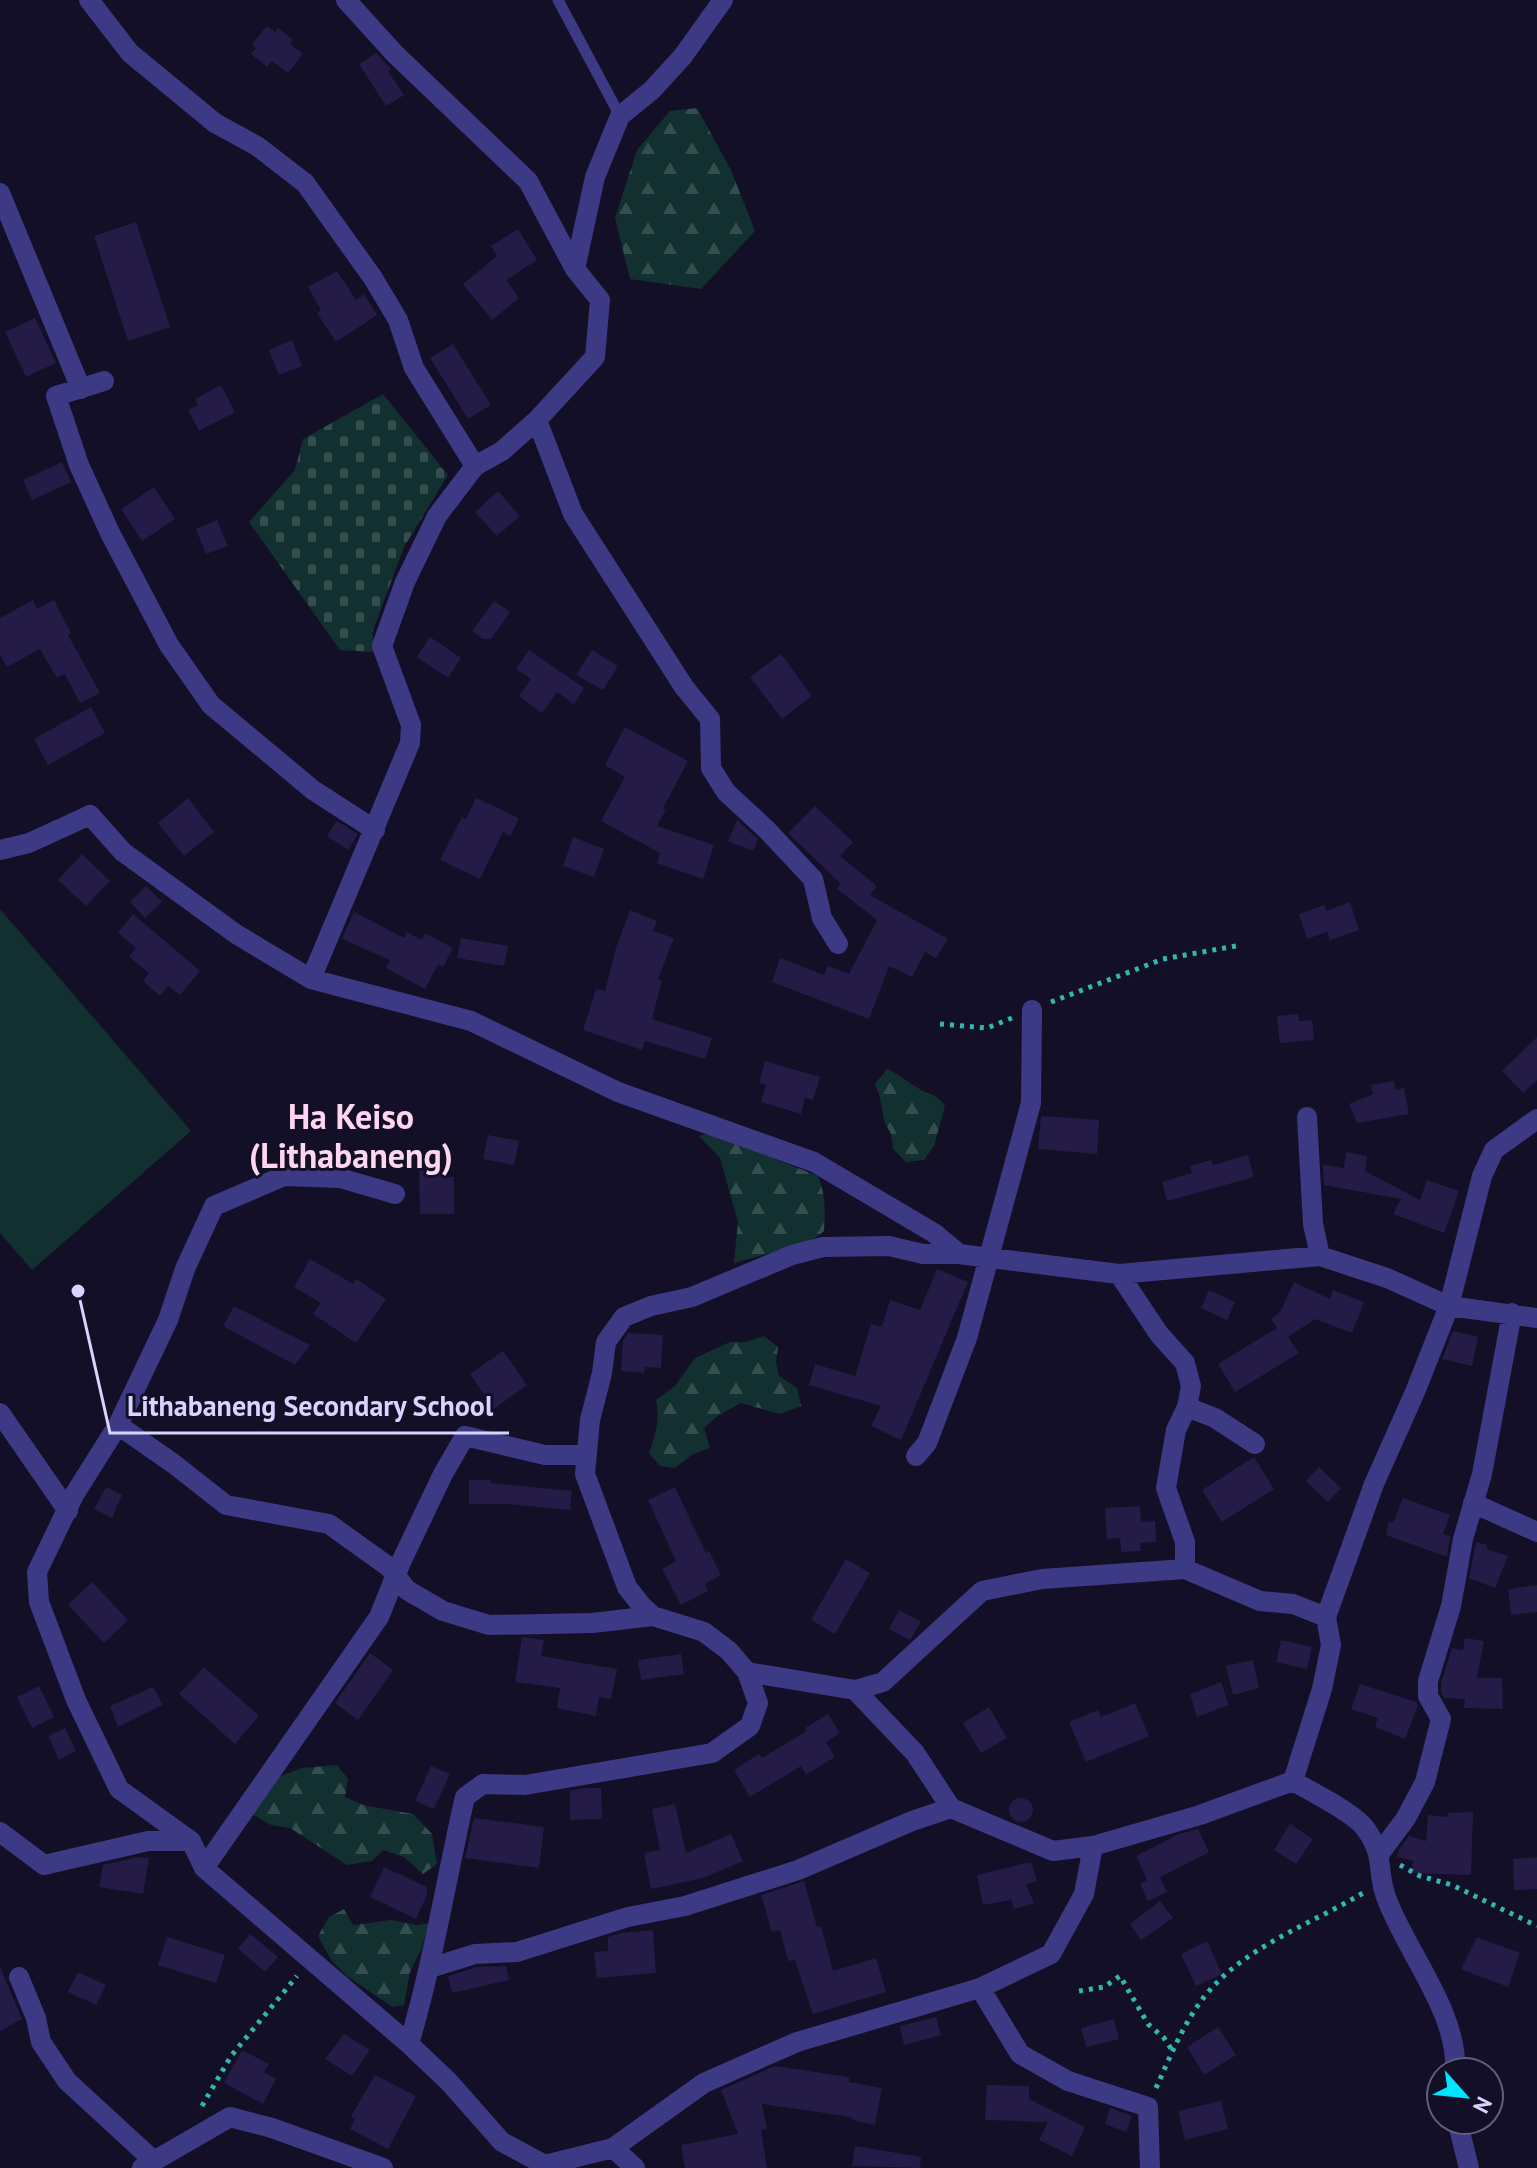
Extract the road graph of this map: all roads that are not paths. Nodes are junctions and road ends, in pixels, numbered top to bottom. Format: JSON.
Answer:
{"nodes":[{"id":1,"x":89,"y":0,"type":"edge"},
{"id":2,"x":346,"y":0,"type":"edge"},
{"id":3,"x":558,"y":0,"type":"edge"},
{"id":4,"x":723,"y":0,"type":"edge"},
{"id":5,"x":620,"y":116,"type":"junction"},
{"id":6,"x":0,"y":193,"type":"edge"},
{"id":7,"x":575,"y":269,"type":"junction"},
{"id":8,"x":104,"y":381,"type":"dead end"},
{"id":9,"x":81,"y":389,"type":"junction"},
{"id":10,"x":537,"y":420,"type":"junction"},
{"id":11,"x":475,"y":466,"type":"junction"},
{"id":12,"x":375,"y":830,"type":"junction"},
{"id":13,"x":0,"y":850,"type":"edge"},
{"id":14,"x":838,"y":944,"type":"dead end"},
{"id":15,"x":311,"y":979,"type":"junction"},
{"id":16,"x":1032,"y":1010,"type":"road end"},
{"id":17,"x":1307,"y":1117,"type":"dead end"},
{"id":18,"x":1537,"y":1119,"type":"edge"},
{"id":19,"x":395,"y":1194,"type":"dead end"},
{"id":20,"x":959,"y":1254,"type":"junction"},
{"id":21,"x":1320,"y":1256,"type":"junction"},
{"id":22,"x":989,"y":1258,"type":"junction"},
{"id":23,"x":1119,"y":1274,"type":"junction"},
{"id":24,"x":1449,"y":1306,"type":"junction"},
{"id":25,"x":1512,"y":1313,"type":"junction"},
{"id":26,"x":1537,"y":1318,"type":"edge"},
{"id":27,"x":1187,"y":1407,"type":"junction"},
{"id":28,"x":0,"y":1413,"type":"edge"},
{"id":29,"x":118,"y":1425,"type":"junction"},
{"id":30,"x":1255,"y":1444,"type":"dead end"},
{"id":31,"x":587,"y":1455,"type":"junction"},
{"id":32,"x":916,"y":1456,"type":"dead end"},
{"id":33,"x":1473,"y":1503,"type":"junction"},
{"id":34,"x":68,"y":1511,"type":"junction"},
{"id":35,"x":1537,"y":1532,"type":"edge"},
{"id":36,"x":1185,"y":1569,"type":"junction"},
{"id":37,"x":396,"y":1575,"type":"junction"},
{"id":38,"x":653,"y":1616,"type":"junction"},
{"id":39,"x":1326,"y":1617,"type":"junction"},
{"id":40,"x":747,"y":1672,"type":"junction"},
{"id":41,"x":855,"y":1690,"type":"junction"},
{"id":42,"x":1293,"y":1781,"type":"junction"},
{"id":43,"x":951,"y":1808,"type":"junction"},
{"id":44,"x":0,"y":1832,"type":"edge"},
{"id":45,"x":191,"y":1841,"type":"junction"},
{"id":46,"x":1093,"y":1846,"type":"junction"},
{"id":47,"x":1380,"y":1853,"type":"junction"},
{"id":48,"x":204,"y":1868,"type":"junction"},
{"id":49,"x":430,"y":1968,"type":"junction"},
{"id":50,"x":19,"y":1977,"type":"dead end"},
{"id":51,"x":980,"y":1988,"type":"junction"},
{"id":52,"x":409,"y":2044,"type":"junction"},
{"id":53,"x":1456,"y":2056,"type":"edge"},
{"id":54,"x":1461,"y":2136,"type":"edge"},
{"id":55,"x":613,"y":2148,"type":"junction"},
{"id":56,"x":148,"y":2164,"type":"edge"},
{"id":57,"x":542,"y":2167,"type":"edge"},
{"id":58,"x":383,"y":2168,"type":"edge"},
{"id":59,"x":635,"y":2168,"type":"edge"},
{"id":60,"x":1150,"y":2168,"type":"edge"},
{"id":61,"x":1469,"y":2168,"type":"edge"}],
"edges":[{"from":1,"to":11,"type":"street"},
{"from":2,"to":7,"type":"street"},
{"from":3,"to":5,"type":"lane"},
{"from":4,"to":5,"type":"street"},
{"from":5,"to":7,"type":"street"},
{"from":6,"to":9,"type":"street"},
{"from":7,"to":10,"type":"street"},
{"from":8,"to":9,"type":"street"},
{"from":9,"to":12,"type":"street"},
{"from":10,"to":11,"type":"street"},
{"from":10,"to":14,"type":"street"},
{"from":11,"to":12,"type":"street"},
{"from":12,"to":15,"type":"street"},
{"from":13,"to":15,"type":"street"},
{"from":15,"to":20,"type":"street"},
{"from":16,"to":22,"type":"street"},
{"from":17,"to":21,"type":"street"},
{"from":18,"to":24,"type":"street"},
{"from":19,"to":29,"type":"street"},
{"from":20,"to":22,"type":"street"},
{"from":20,"to":31,"type":"street"},
{"from":21,"to":23,"type":"street"},
{"from":21,"to":24,"type":"street"},
{"from":22,"to":23,"type":"street"},
{"from":22,"to":32,"type":"street"},
{"from":23,"to":27,"type":"street"},
{"from":24,"to":25,"type":"street"},
{"from":24,"to":39,"type":"street"},
{"from":25,"to":26,"type":"street"},
{"from":25,"to":33,"type":"street"},
{"from":27,"to":30,"type":"street"},
{"from":27,"to":36,"type":"street"},
{"from":28,"to":34,"type":"street"},
{"from":29,"to":34,"type":"street"},
{"from":29,"to":37,"type":"street"},
{"from":31,"to":37,"type":"street"},
{"from":31,"to":38,"type":"street"},
{"from":33,"to":35,"type":"street"},
{"from":33,"to":47,"type":"street"},
{"from":34,"to":45,"type":"street"},
{"from":36,"to":39,"type":"street"},
{"from":36,"to":41,"type":"street"},
{"from":37,"to":38,"type":"street"},
{"from":37,"to":48,"type":"street"},
{"from":38,"to":40,"type":"street"},
{"from":39,"to":42,"type":"street"},
{"from":40,"to":41,"type":"street"},
{"from":40,"to":49,"type":"street"},
{"from":41,"to":43,"type":"street"},
{"from":42,"to":46,"type":"street"},
{"from":42,"to":47,"type":"street"},
{"from":43,"to":46,"type":"street"},
{"from":43,"to":49,"type":"street"},
{"from":44,"to":45,"type":"street"},
{"from":45,"to":48,"type":"street"},
{"from":46,"to":51,"type":"street"},
{"from":47,"to":53,"type":"street"},
{"from":48,"to":52,"type":"street"},
{"from":49,"to":52,"type":"street"},
{"from":50,"to":56,"type":"street"},
{"from":51,"to":55,"type":"street"},
{"from":51,"to":60,"type":"street"},
{"from":52,"to":57,"type":"street"},
{"from":54,"to":61,"type":"street"},
{"from":55,"to":57,"type":"street"},
{"from":55,"to":59,"type":"street"},
{"from":56,"to":58,"type":"street"}]}
